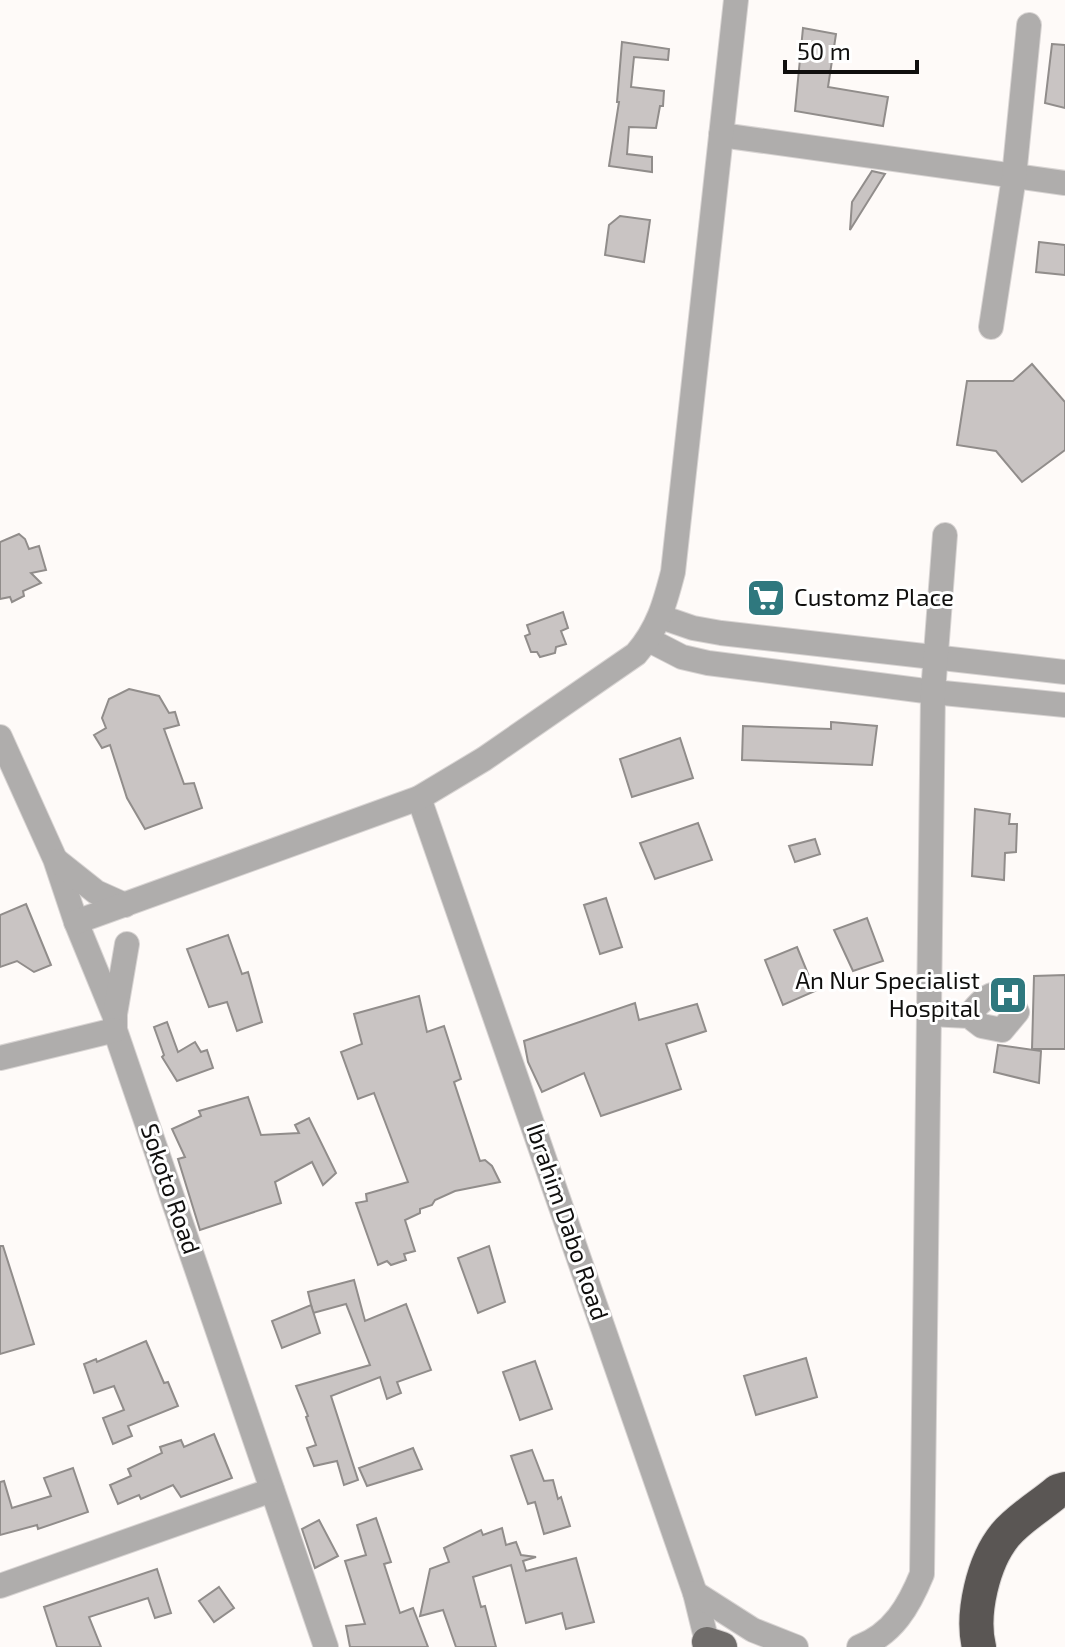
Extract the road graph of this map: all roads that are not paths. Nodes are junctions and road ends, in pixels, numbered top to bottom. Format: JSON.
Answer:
{"nodes":[{"id":1,"x":736,"y":0,"type":"edge"},
{"id":2,"x":1029,"y":25,"type":"dead end"},
{"id":3,"x":721,"y":135,"type":"junction"},
{"id":4,"x":1014,"y":177,"type":"junction"},
{"id":5,"x":1065,"y":183,"type":"edge"},
{"id":6,"x":991,"y":327,"type":"dead end"},
{"id":7,"x":945,"y":535,"type":"dead end"},
{"id":8,"x":661,"y":617,"type":"junction"},
{"id":9,"x":649,"y":640,"type":"junction"},
{"id":10,"x":935,"y":659,"type":"junction"},
{"id":11,"x":1065,"y":672,"type":"edge"},
{"id":12,"x":933,"y":692,"type":"junction"},
{"id":13,"x":1065,"y":705,"type":"edge"},
{"id":14,"x":0,"y":737,"type":"edge"},
{"id":15,"x":419,"y":798,"type":"junction"},
{"id":16,"x":55,"y":859,"type":"junction"},
{"id":17,"x":125,"y":905,"type":"junction"},
{"id":18,"x":76,"y":922,"type":"junction"},
{"id":19,"x":127,"y":944,"type":"dead end"},
{"id":20,"x":929,"y":1014,"type":"junction"},
{"id":21,"x":969,"y":1016,"type":"dead end"},
{"id":22,"x":115,"y":1023,"type":"junction"},
{"id":23,"x":0,"y":1058,"type":"edge"},
{"id":24,"x":1065,"y":1489,"type":"edge"},
{"id":25,"x":272,"y":1490,"type":"junction"},
{"id":26,"x":0,"y":1586,"type":"edge"},
{"id":27,"x":695,"y":1593,"type":"junction"},
{"id":28,"x":712,"y":1645,"type":"edge"},
{"id":29,"x":326,"y":1647,"type":"edge"},
{"id":30,"x":796,"y":1647,"type":"edge"},
{"id":31,"x":859,"y":1647,"type":"edge"},
{"id":32,"x":979,"y":1647,"type":"edge"}],
"edges":[{"from":1,"to":3,"type":"street"},
{"from":2,"to":4,"type":"street"},
{"from":3,"to":4,"type":"street"},
{"from":3,"to":8,"type":"street"},
{"from":4,"to":5,"type":"street"},
{"from":4,"to":6,"type":"street"},
{"from":7,"to":10,"type":"street"},
{"from":8,"to":9,"type":"street"},
{"from":8,"to":10,"type":"street"},
{"from":9,"to":12,"type":"street"},
{"from":9,"to":15,"type":"street"},
{"from":10,"to":11,"type":"street"},
{"from":10,"to":12,"type":"street"},
{"from":12,"to":13,"type":"street"},
{"from":12,"to":20,"type":"street"},
{"from":14,"to":16,"type":"street","name":"Sokoto Road"},
{"from":15,"to":17,"type":"street"},
{"from":15,"to":27,"type":"street","name":"Ibrahim Dabo Road"},
{"from":16,"to":17,"type":"street"},
{"from":16,"to":18,"type":"street","name":"Sokoto Road"},
{"from":17,"to":18,"type":"street"},
{"from":18,"to":22,"type":"street","name":"Sokoto Road"},
{"from":19,"to":22,"type":"street"},
{"from":20,"to":21,"type":"street"},
{"from":20,"to":31,"type":"street"},
{"from":22,"to":23,"type":"street"},
{"from":22,"to":25,"type":"street","name":"Sokoto Road"},
{"from":24,"to":32,"type":"highway"},
{"from":25,"to":26,"type":"street"},
{"from":25,"to":29,"type":"street","name":"Sokoto Road"},
{"from":27,"to":28,"type":"street","name":"Ibrahim Dabo Road"},
{"from":27,"to":30,"type":"street"}]}
